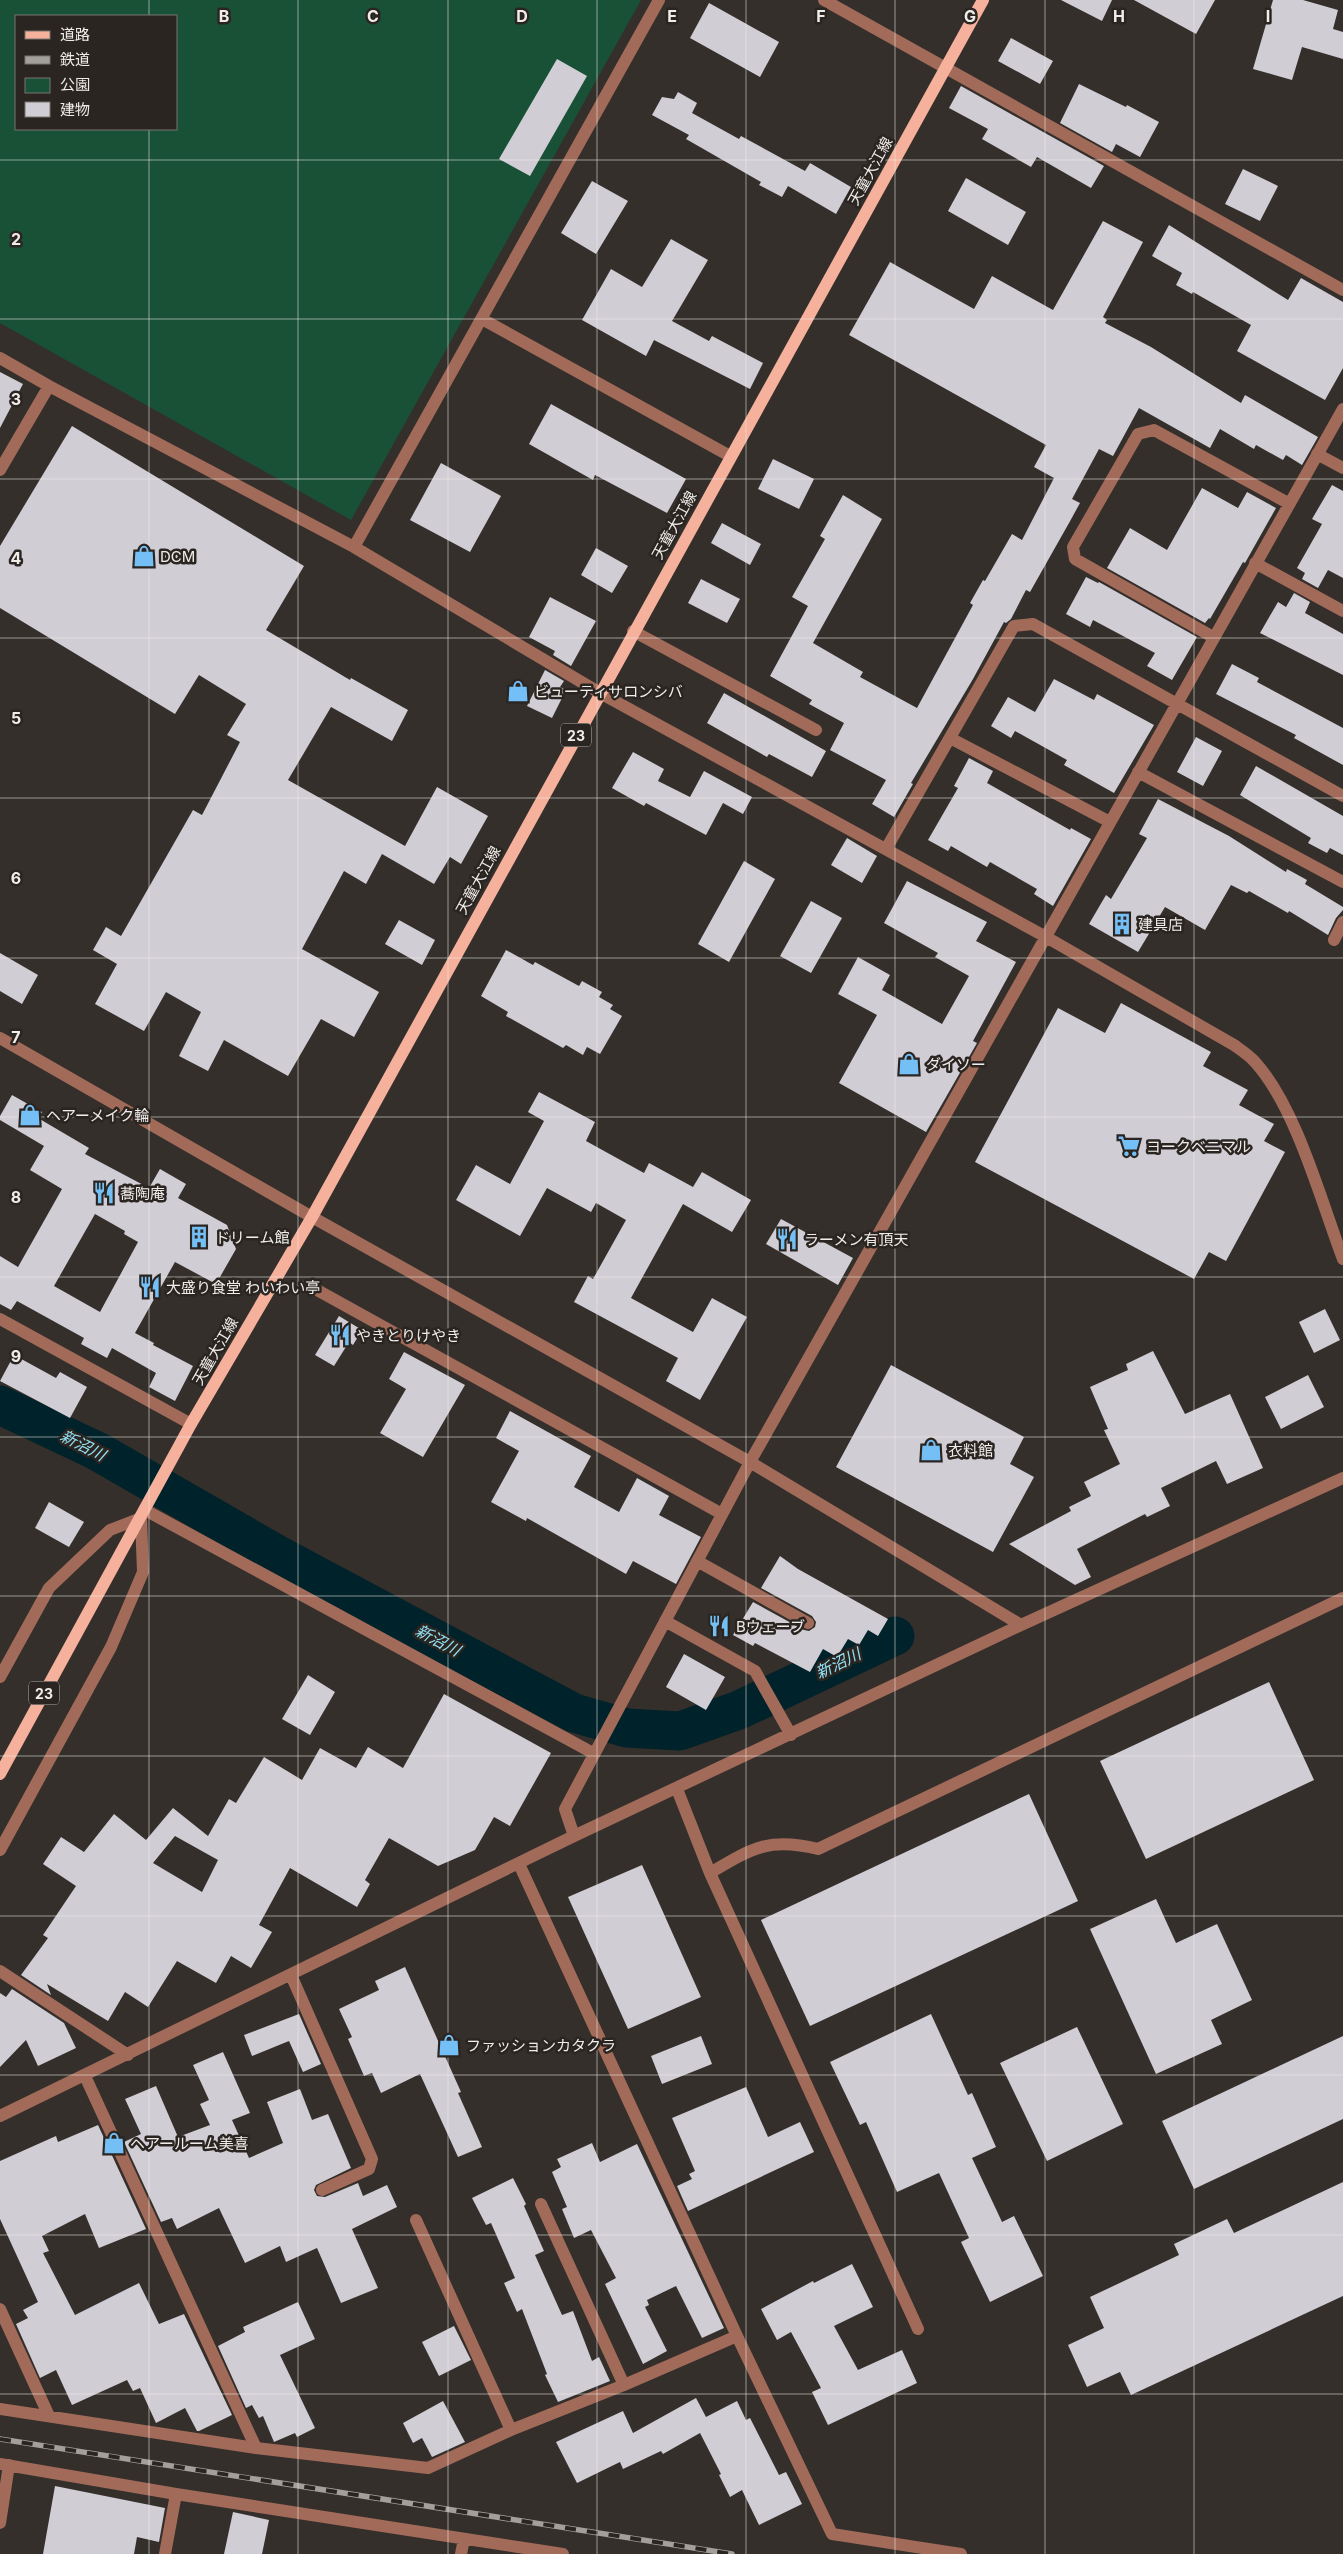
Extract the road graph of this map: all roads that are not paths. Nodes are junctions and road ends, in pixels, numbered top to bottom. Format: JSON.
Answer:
{"nodes":[{"id":1,"x":659,"y":0,"type":"edge"},
{"id":2,"x":824,"y":0,"type":"edge"},
{"id":3,"x":983,"y":0,"type":"edge"},
{"id":4,"x":946,"y":67,"type":"junction"},
{"id":5,"x":1343,"y":290,"type":"edge"},
{"id":6,"x":482,"y":319,"type":"junction"},
{"id":7,"x":0,"y":358,"type":"edge"},
{"id":8,"x":49,"y":386,"type":"junction"},
{"id":9,"x":1343,"y":409,"type":"edge"},
{"id":10,"x":1317,"y":454,"type":"junction"},
{"id":11,"x":730,"y":456,"type":"junction"},
{"id":12,"x":1343,"y":468,"type":"edge"},
{"id":13,"x":0,"y":470,"type":"edge"},
{"id":14,"x":1288,"y":503,"type":"junction"},
{"id":15,"x":354,"y":547,"type":"junction"},
{"id":16,"x":1255,"y":563,"type":"junction"},
{"id":17,"x":1343,"y":611,"type":"edge"},
{"id":18,"x":633,"y":632,"type":"junction"},
{"id":19,"x":1213,"y":637,"type":"junction"},
{"id":20,"x":600,"y":693,"type":"junction"},
{"id":21,"x":1176,"y":704,"type":"junction"},
{"id":22,"x":816,"y":730,"type":"dead end"},
{"id":23,"x":950,"y":738,"type":"junction"},
{"id":24,"x":1138,"y":772,"type":"junction"},
{"id":25,"x":1343,"y":796,"type":"edge"},
{"id":26,"x":1110,"y":822,"type":"junction"},
{"id":27,"x":886,"y":849,"type":"junction"},
{"id":28,"x":1343,"y":882,"type":"edge"},
{"id":29,"x":1343,"y":922,"type":"edge"},
{"id":30,"x":1046,"y":937,"type":"junction"},
{"id":31,"x":1334,"y":940,"type":"dead end"},
{"id":32,"x":0,"y":1038,"type":"edge"},
{"id":33,"x":312,"y":1217,"type":"junction"},
{"id":34,"x":1343,"y":1259,"type":"edge"},
{"id":35,"x":308,"y":1285,"type":"dead end"},
{"id":36,"x":0,"y":1319,"type":"edge"},
{"id":37,"x":191,"y":1424,"type":"junction"},
{"id":38,"x":750,"y":1462,"type":"junction"},
{"id":39,"x":1343,"y":1478,"type":"edge"},
{"id":40,"x":145,"y":1510,"type":"junction"},
{"id":41,"x":722,"y":1514,"type":"junction"},
{"id":42,"x":698,"y":1561,"type":"junction"},
{"id":43,"x":1343,"y":1598,"type":"edge"},
{"id":44,"x":665,"y":1622,"type":"junction"},
{"id":45,"x":808,"y":1623,"type":"dead end"},
{"id":46,"x":1021,"y":1625,"type":"junction"},
{"id":47,"x":0,"y":1677,"type":"edge"},
{"id":48,"x":791,"y":1735,"type":"junction"},
{"id":49,"x":593,"y":1753,"type":"junction"},
{"id":50,"x":0,"y":1774,"type":"edge"},
{"id":51,"x":677,"y":1789,"type":"junction"},
{"id":52,"x":574,"y":1836,"type":"junction"},
{"id":53,"x":0,"y":1850,"type":"edge"},
{"id":54,"x":519,"y":1864,"type":"junction"},
{"id":55,"x":710,"y":1873,"type":"junction"},
{"id":56,"x":0,"y":1972,"type":"edge"},
{"id":57,"x":291,"y":1975,"type":"junction"},
{"id":58,"x":128,"y":2055,"type":"junction"},
{"id":59,"x":85,"y":2076,"type":"junction"},
{"id":60,"x":0,"y":2116,"type":"edge"},
{"id":61,"x":322,"y":2190,"type":"dead end"},
{"id":62,"x":541,"y":2204,"type":"dead end"},
{"id":63,"x":416,"y":2220,"type":"dead end"},
{"id":64,"x":0,"y":2309,"type":"edge"},
{"id":65,"x":918,"y":2329,"type":"dead end"},
{"id":66,"x":737,"y":2336,"type":"junction"},
{"id":67,"x":624,"y":2385,"type":"junction"},
{"id":68,"x":0,"y":2409,"type":"edge"},
{"id":69,"x":49,"y":2416,"type":"junction"},
{"id":70,"x":511,"y":2430,"type":"junction"},
{"id":71,"x":256,"y":2448,"type":"junction"},
{"id":72,"x":5,"y":2464,"type":"edge"},
{"id":73,"x":176,"y":2494,"type":"junction"},
{"id":74,"x":0,"y":2523,"type":"edge"},
{"id":75,"x":464,"y":2539,"type":"junction"},
{"id":76,"x":165,"y":2554,"type":"edge"},
{"id":77,"x":461,"y":2554,"type":"edge"},
{"id":78,"x":563,"y":2554,"type":"edge"},
{"id":79,"x":961,"y":2554,"type":"edge"}],
"edges":[{"from":1,"to":6,"type":"street"},
{"from":2,"to":4,"type":"street"},
{"from":3,"to":4,"type":"main road","name":"天童大江線","number":"23"},
{"from":4,"to":5,"type":"street"},
{"from":4,"to":11,"type":"main road","name":"天童大江線","number":"23"},
{"from":6,"to":11,"type":"street"},
{"from":6,"to":15,"type":"street"},
{"from":7,"to":8,"type":"street"},
{"from":8,"to":13,"type":"street"},
{"from":8,"to":15,"type":"street"},
{"from":9,"to":10,"type":"street"},
{"from":10,"to":12,"type":"street"},
{"from":10,"to":14,"type":"street"},
{"from":11,"to":18,"type":"main road","name":"天童大江線","number":"23"},
{"from":14,"to":16,"type":"street"},
{"from":14,"to":19,"type":"street"},
{"from":15,"to":20,"type":"street"},
{"from":16,"to":17,"type":"street"},
{"from":16,"to":19,"type":"street"},
{"from":18,"to":20,"type":"main road","name":"天童大江線","number":"23"},
{"from":18,"to":22,"type":"street"},
{"from":19,"to":21,"type":"street"},
{"from":20,"to":27,"type":"street"},
{"from":20,"to":33,"type":"main road","name":"天童大江線","number":"23"},
{"from":21,"to":23,"type":"street"},
{"from":21,"to":24,"type":"street"},
{"from":21,"to":25,"type":"street"},
{"from":23,"to":26,"type":"street"},
{"from":23,"to":27,"type":"street"},
{"from":24,"to":26,"type":"street"},
{"from":24,"to":28,"type":"street"},
{"from":26,"to":30,"type":"street"},
{"from":27,"to":30,"type":"street"},
{"from":29,"to":31,"type":"street"},
{"from":30,"to":34,"type":"street"},
{"from":30,"to":38,"type":"street"},
{"from":32,"to":33,"type":"street"},
{"from":33,"to":37,"type":"main road","name":"天童大江線","number":"23"},
{"from":33,"to":38,"type":"street"},
{"from":35,"to":41,"type":"street"},
{"from":36,"to":37,"type":"street"},
{"from":37,"to":40,"type":"main road","name":"天童大江線","number":"23"},
{"from":38,"to":41,"type":"street"},
{"from":38,"to":46,"type":"street"},
{"from":39,"to":46,"type":"street"},
{"from":40,"to":47,"type":"street"},
{"from":40,"to":49,"type":"street"},
{"from":40,"to":50,"type":"main road","name":"天童大江線","number":"23"},
{"from":40,"to":53,"type":"street"},
{"from":41,"to":42,"type":"street"},
{"from":42,"to":44,"type":"street"},
{"from":42,"to":45,"type":"street"},
{"from":43,"to":55,"type":"street"},
{"from":44,"to":48,"type":"street"},
{"from":44,"to":49,"type":"street"},
{"from":46,"to":48,"type":"street"},
{"from":48,"to":51,"type":"street"},
{"from":49,"to":52,"type":"street"},
{"from":51,"to":52,"type":"street"},
{"from":51,"to":55,"type":"street"},
{"from":52,"to":54,"type":"street"},
{"from":54,"to":57,"type":"street"},
{"from":54,"to":66,"type":"street"},
{"from":55,"to":65,"type":"street"},
{"from":56,"to":58,"type":"street"},
{"from":57,"to":58,"type":"street"},
{"from":57,"to":61,"type":"street"},
{"from":58,"to":59,"type":"street"},
{"from":59,"to":60,"type":"street"},
{"from":59,"to":71,"type":"street"},
{"from":62,"to":67,"type":"street"},
{"from":63,"to":70,"type":"street"},
{"from":64,"to":69,"type":"street"},
{"from":66,"to":67,"type":"street"},
{"from":66,"to":79,"type":"street"},
{"from":67,"to":70,"type":"street"},
{"from":68,"to":69,"type":"street"},
{"from":69,"to":71,"type":"street"},
{"from":70,"to":71,"type":"street"},
{"from":72,"to":73,"type":"street"},
{"from":72,"to":74,"type":"street"},
{"from":73,"to":75,"type":"street"},
{"from":73,"to":76,"type":"street"},
{"from":75,"to":77,"type":"street"},
{"from":75,"to":78,"type":"street"}]}
